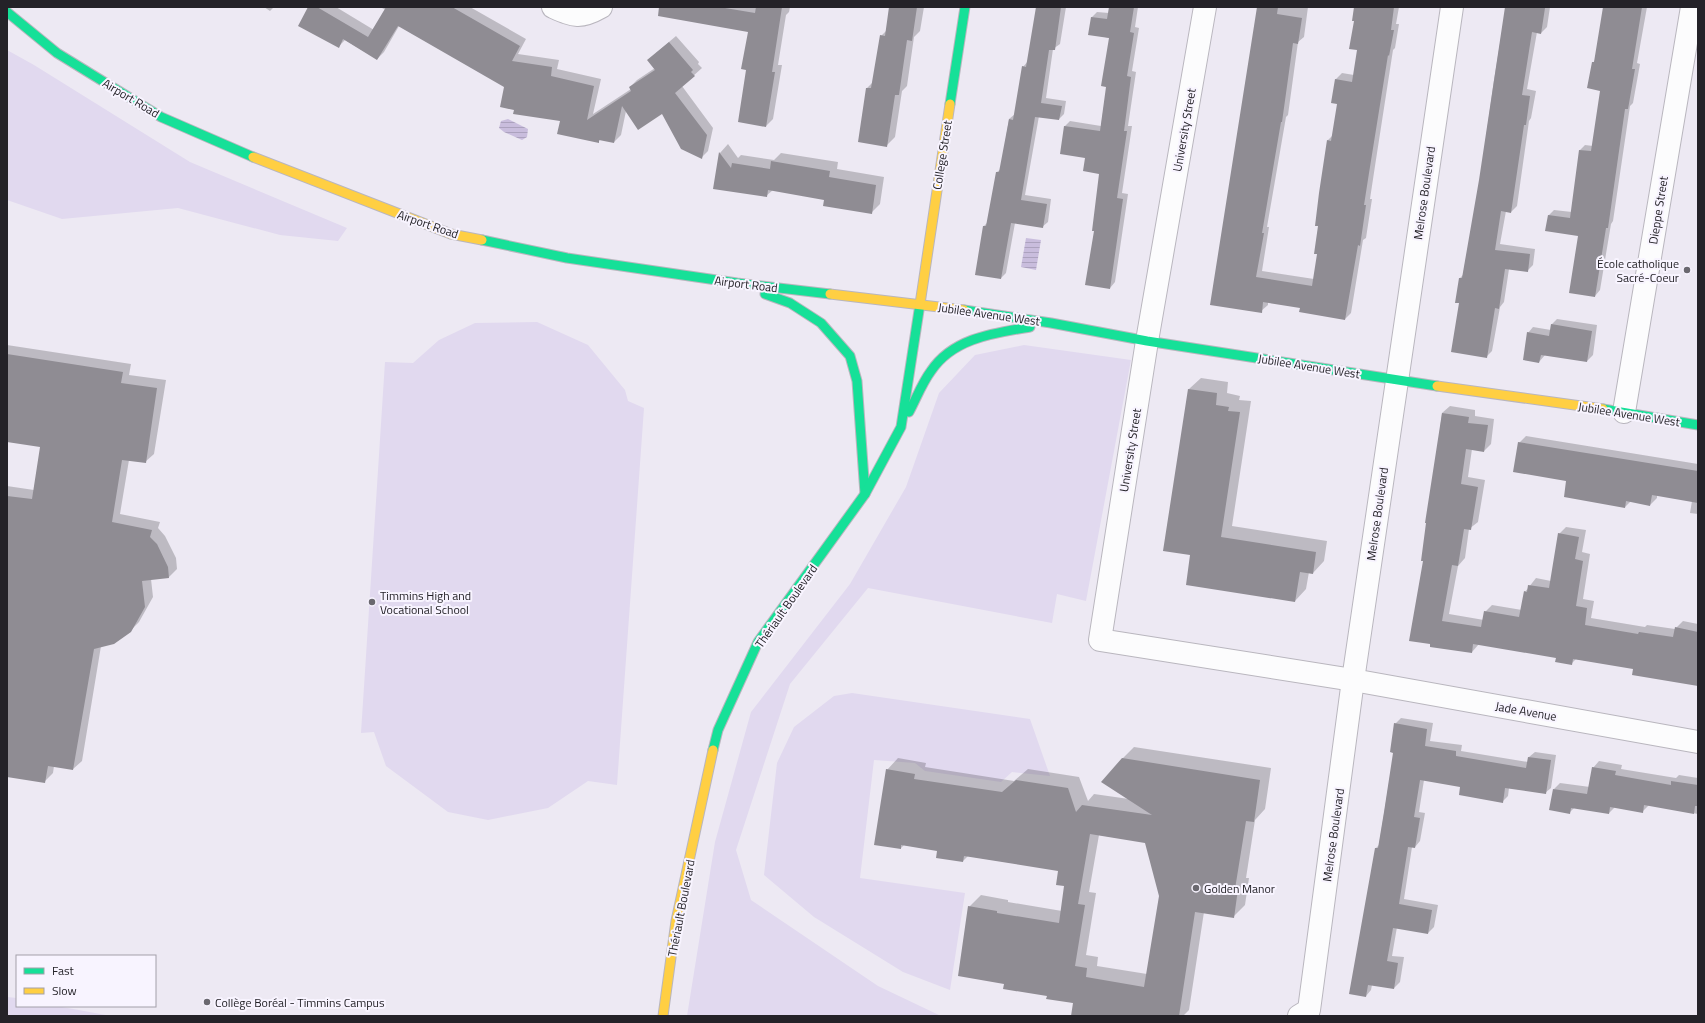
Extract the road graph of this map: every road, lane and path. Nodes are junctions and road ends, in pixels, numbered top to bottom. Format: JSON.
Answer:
{"nodes":[{"id":1,"x":553,"y":7,"type":"edge"},
{"id":2,"x":601,"y":7,"type":"edge"},
{"id":3,"x":965,"y":7,"type":"edge"},
{"id":4,"x":1205,"y":7,"type":"edge"},
{"id":5,"x":1452,"y":7,"type":"edge"},
{"id":6,"x":1692,"y":7,"type":"edge"},
{"id":7,"x":7,"y":12,"type":"edge"},
{"id":8,"x":737,"y":284,"type":"junction"},
{"id":9,"x":920,"y":304,"type":"junction"},
{"id":10,"x":1051,"y":324,"type":"junction"},
{"id":11,"x":1147,"y":341,"type":"junction"},
{"id":12,"x":1396,"y":380,"type":"junction"},
{"id":13,"x":1624,"y":412,"type":"junction"},
{"id":14,"x":1698,"y":425,"type":"edge"},
{"id":15,"x":901,"y":427,"type":"junction"},
{"id":16,"x":865,"y":494,"type":"junction"},
{"id":17,"x":1353,"y":680,"type":"junction"},
{"id":18,"x":1698,"y":742,"type":"edge"},
{"id":19,"x":663,"y":1016,"type":"edge"},
{"id":20,"x":1300,"y":1016,"type":"edge"}],
"edges":[{"from":1,"to":2,"type":"street"},
{"from":3,"to":9,"type":"main road","name":"College Street"},
{"from":4,"to":11,"type":"street","name":"University Street"},
{"from":5,"to":12,"type":"street","name":"Melrose Boulevard"},
{"from":6,"to":13,"type":"street","name":"Dieppe Street"},
{"from":7,"to":8,"type":"main road","name":"Airport Road"},
{"from":8,"to":9,"type":"main road","name":"Airport Road"},
{"from":8,"to":16,"type":"main road"},
{"from":9,"to":10,"type":"main road","name":"Jubilee Avenue West"},
{"from":9,"to":15,"type":"main road","name":"Thériault Boulevard"},
{"from":10,"to":11,"type":"main road","name":"Jubilee Avenue West"},
{"from":10,"to":15,"type":"main road"},
{"from":11,"to":12,"type":"main road","name":"Jubilee Avenue West"},
{"from":11,"to":17,"type":"street","name":"University Street"},
{"from":12,"to":13,"type":"main road","name":"Jubilee Avenue West"},
{"from":12,"to":17,"type":"street","name":"Melrose Boulevard"},
{"from":13,"to":14,"type":"main road","name":"Jubilee Avenue West"},
{"from":15,"to":16,"type":"main road","name":"Thériault Boulevard"},
{"from":16,"to":19,"type":"main road","name":"Thériault Boulevard"},
{"from":17,"to":18,"type":"street","name":"Jade Avenue"},
{"from":17,"to":20,"type":"street","name":"Melrose Boulevard"}]}
